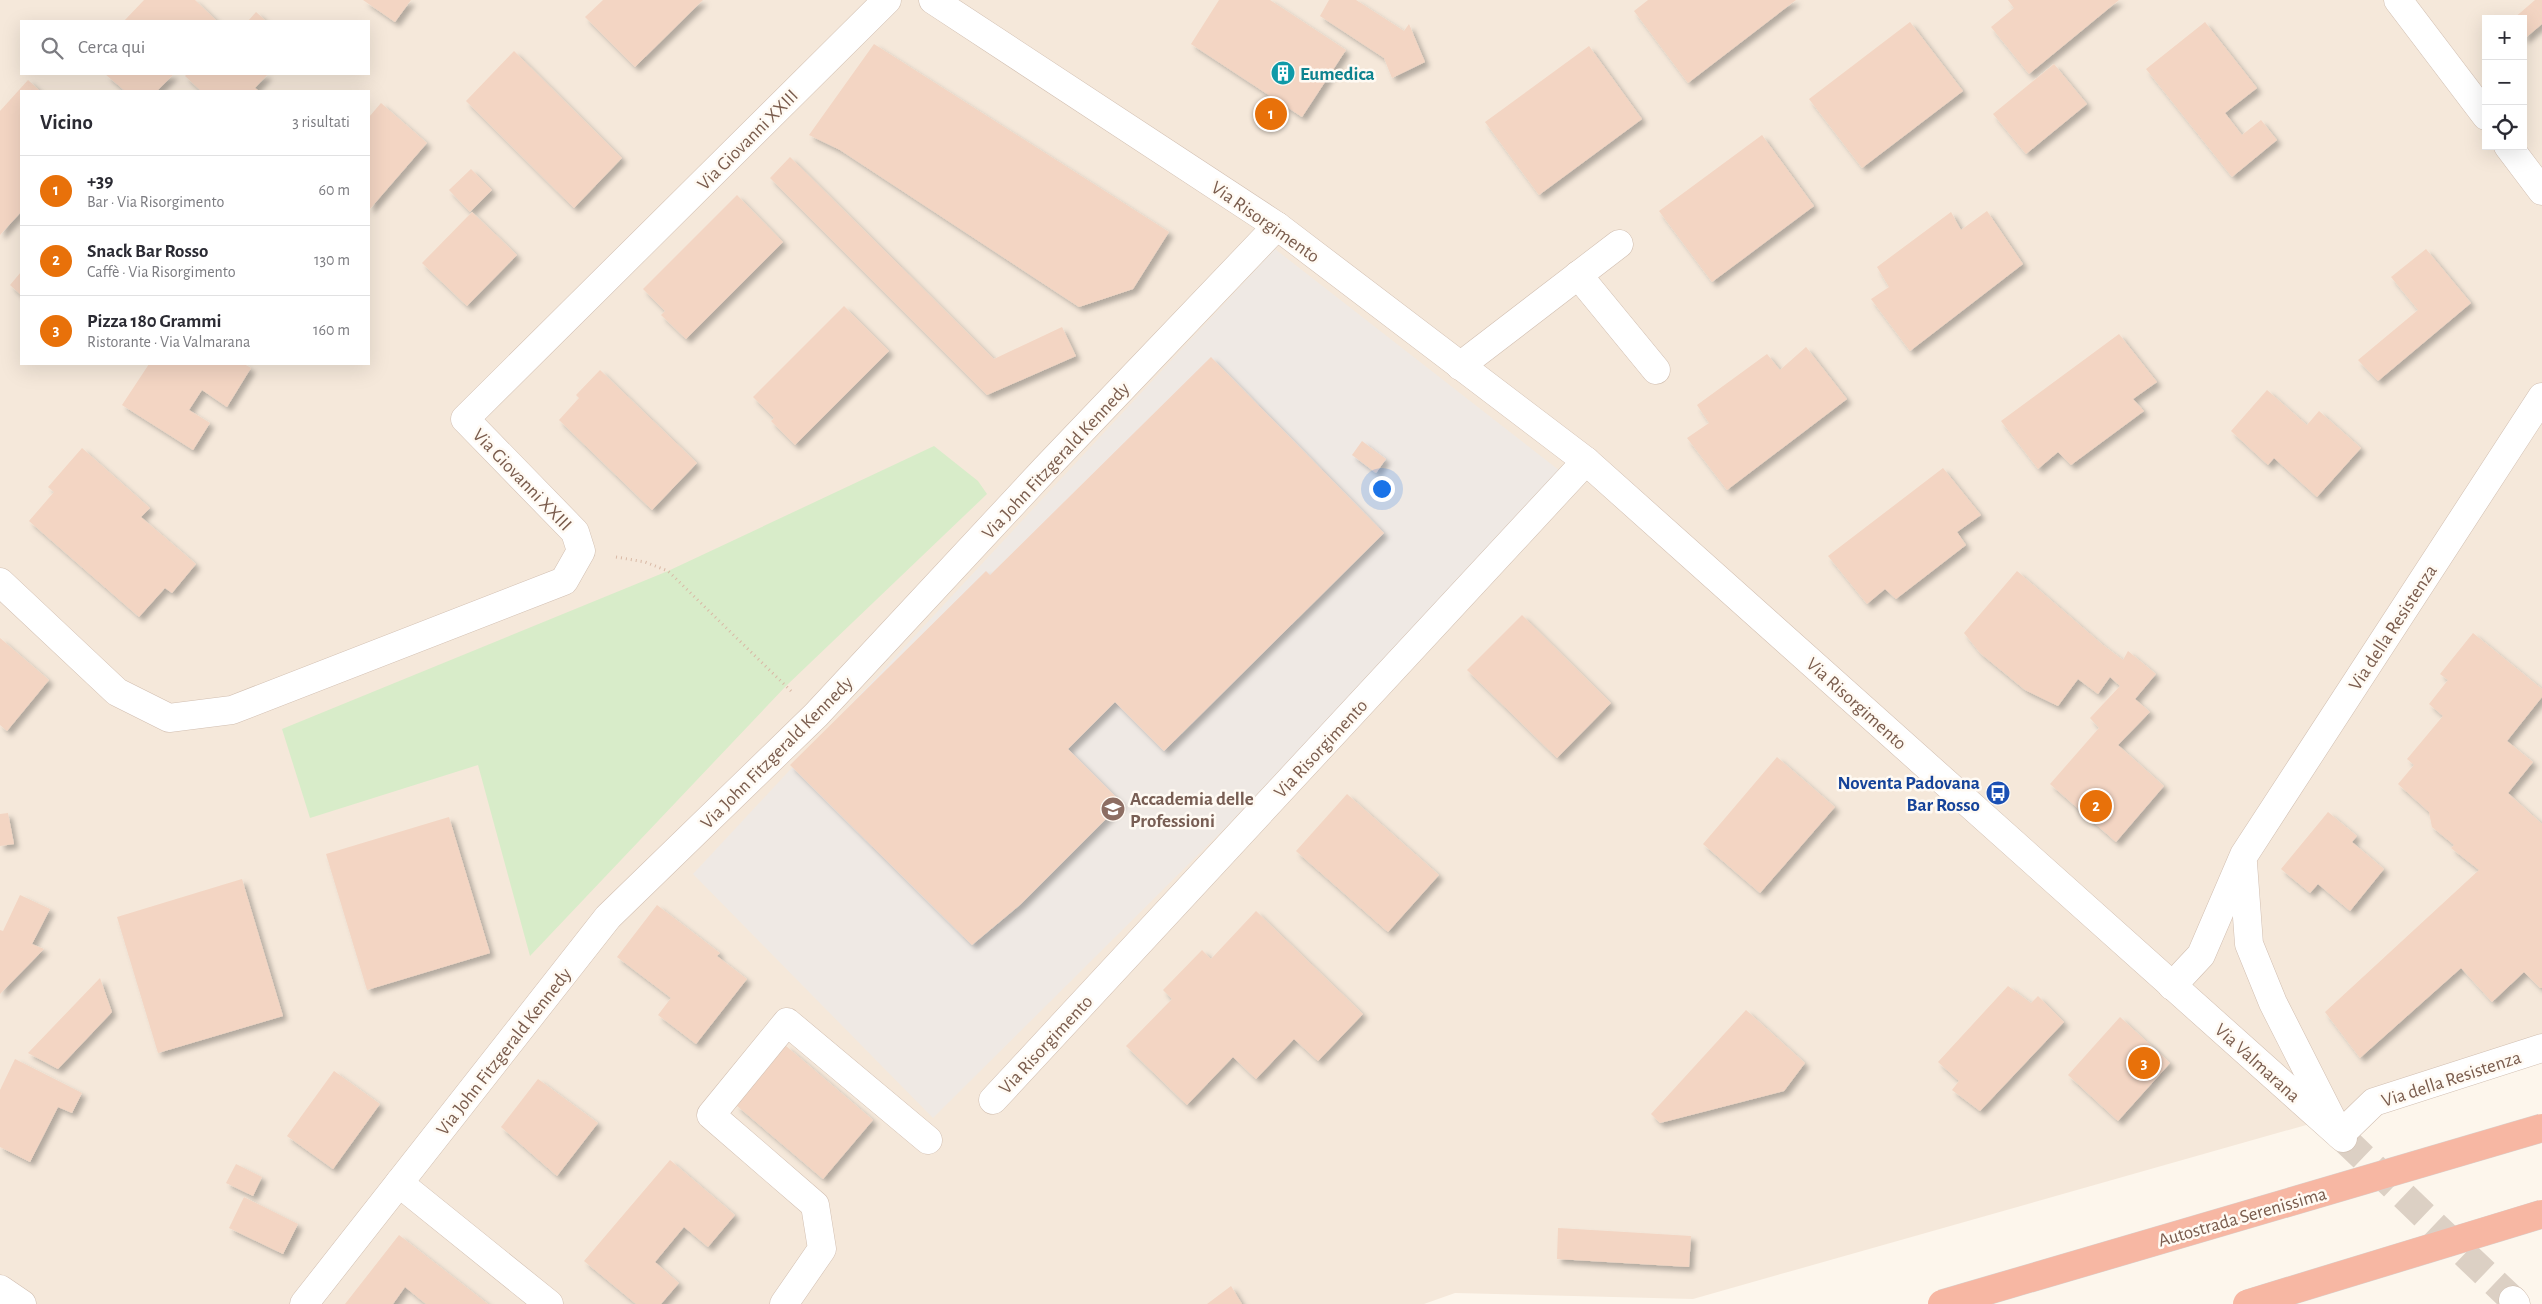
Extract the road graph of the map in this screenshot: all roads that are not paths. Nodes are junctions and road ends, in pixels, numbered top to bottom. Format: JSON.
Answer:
{"nodes":[{"id":1,"x":887,"y":0,"type":"edge"},
{"id":2,"x":933,"y":0,"type":"edge"},
{"id":3,"x":2398,"y":0,"type":"edge"},
{"id":4,"x":2482,"y":111,"type":"edge"},
{"id":5,"x":2511,"y":150,"type":"edge"},
{"id":6,"x":2542,"y":191,"type":"edge"},
{"id":7,"x":1278,"y":226,"type":"junction"},
{"id":8,"x":1619,"y":244,"type":"dead end"},
{"id":9,"x":1578,"y":275,"type":"junction"},
{"id":10,"x":1460,"y":366,"type":"junction"},
{"id":11,"x":1656,"y":370,"type":"dead end"},
{"id":12,"x":2542,"y":397,"type":"edge"},
{"id":13,"x":1586,"y":461,"type":"junction"},
{"id":14,"x":0,"y":582,"type":"edge"},
{"id":15,"x":2242,"y":858,"type":"junction"},
{"id":16,"x":2172,"y":986,"type":"junction"},
{"id":17,"x":2542,"y":1048,"type":"edge"},
{"id":18,"x":993,"y":1100,"type":"dead end"},
{"id":19,"x":2542,"y":1128,"type":"edge"},
{"id":20,"x":2342,"y":1136,"type":"junction"},
{"id":21,"x":928,"y":1140,"type":"dead end"},
{"id":22,"x":399,"y":1183,"type":"junction"},
{"id":23,"x":2542,"y":1214,"type":"edge"},
{"id":24,"x":0,"y":1289,"type":"edge"},
{"id":25,"x":22,"y":1304,"type":"edge"},
{"id":26,"x":304,"y":1304,"type":"edge"},
{"id":27,"x":549,"y":1304,"type":"edge"},
{"id":28,"x":784,"y":1304,"type":"edge"},
{"id":29,"x":1942,"y":1304,"type":"edge"},
{"id":30,"x":2247,"y":1304,"type":"edge"}],
"edges":[{"from":1,"to":14,"type":"street","name":"Via Giovanni XXIII"},
{"from":2,"to":7,"type":"street","name":"Via Risorgimento"},
{"from":3,"to":4,"type":"street"},
{"from":5,"to":6,"type":"street"},
{"from":7,"to":10,"type":"street","name":"Via Risorgimento"},
{"from":7,"to":22,"type":"street","name":"Via John Fitzgerald Kennedy"},
{"from":8,"to":9,"type":"street"},
{"from":9,"to":10,"type":"street"},
{"from":9,"to":11,"type":"street"},
{"from":10,"to":13,"type":"street","name":"Via Risorgimento"},
{"from":12,"to":15,"type":"street","name":"Via della Resistenza"},
{"from":13,"to":16,"type":"street","name":"Via Risorgimento"},
{"from":13,"to":18,"type":"street","name":"Via Risorgimento"},
{"from":15,"to":16,"type":"street","name":"Via della Resistenza"},
{"from":15,"to":20,"type":"street"},
{"from":16,"to":20,"type":"street","name":"Via Valmarana"},
{"from":17,"to":20,"type":"street","name":"Via della Resistenza"},
{"from":19,"to":29,"type":"highway","name":"Autostrada Serenissima","bridge":true},
{"from":21,"to":28,"type":"street"},
{"from":22,"to":26,"type":"street","name":"Via John Fitzgerald Kennedy"},
{"from":22,"to":27,"type":"street"},
{"from":23,"to":30,"type":"highway","bridge":true},
{"from":24,"to":25,"type":"street"}]}
